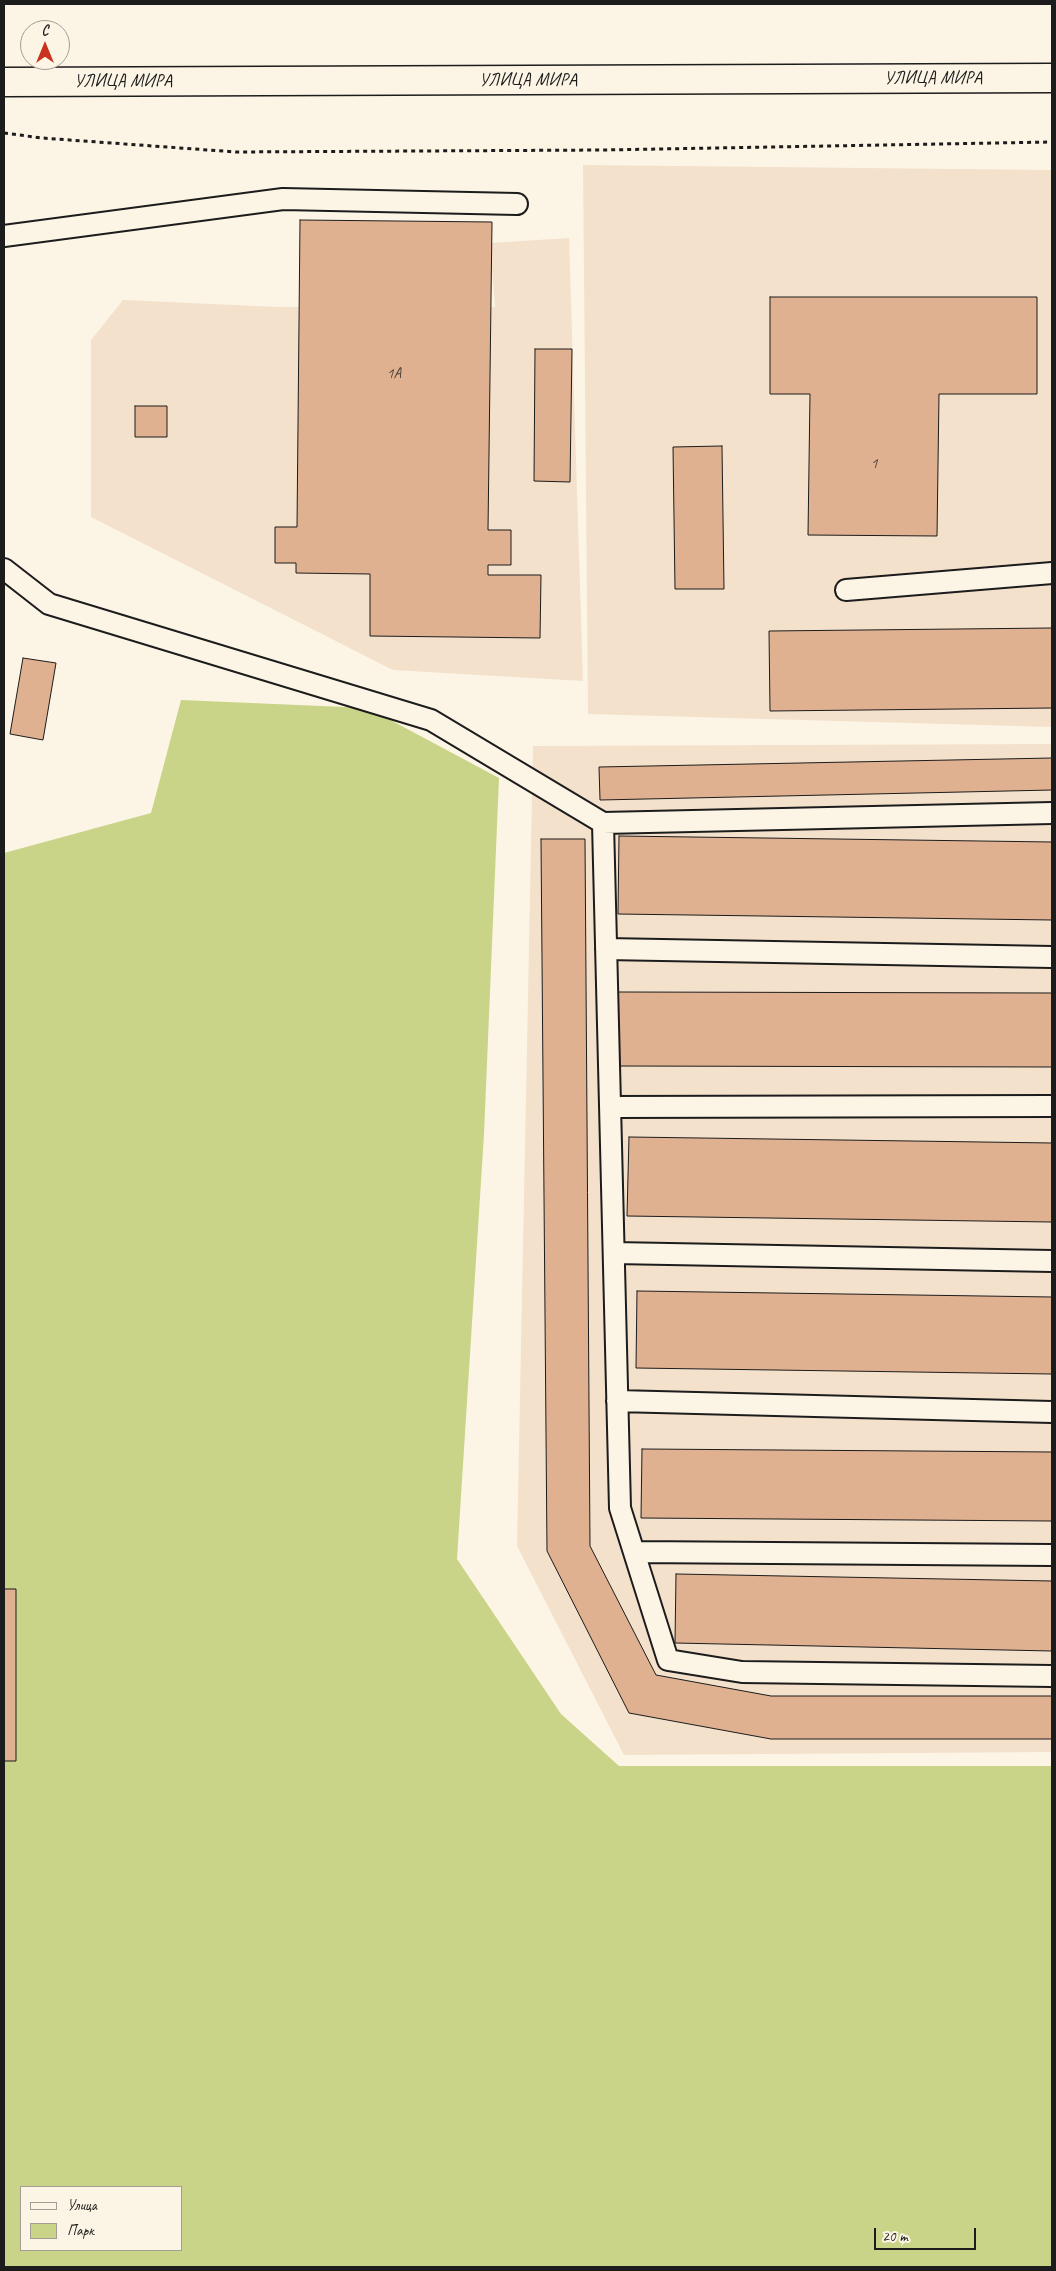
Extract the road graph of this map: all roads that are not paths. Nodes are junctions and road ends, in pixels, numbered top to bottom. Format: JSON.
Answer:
{"nodes":[{"id":1,"x":1052,"y":78,"type":"edge"},
{"id":2,"x":4,"y":82,"type":"edge"},
{"id":3,"x":517,"y":204,"type":"dead end"},
{"id":4,"x":4,"y":236,"type":"edge"},
{"id":5,"x":4,"y":569,"type":"edge"},
{"id":6,"x":1052,"y":573,"type":"edge"},
{"id":7,"x":846,"y":590,"type":"dead end"},
{"id":8,"x":1052,"y":813,"type":"edge"},
{"id":9,"x":603,"y":823,"type":"junction"},
{"id":10,"x":606,"y":949,"type":"junction"},
{"id":11,"x":1052,"y":957,"type":"edge"},
{"id":12,"x":1052,"y":1106,"type":"edge"},
{"id":13,"x":610,"y":1107,"type":"junction"},
{"id":14,"x":614,"y":1253,"type":"junction"},
{"id":15,"x":1052,"y":1261,"type":"edge"},
{"id":16,"x":617,"y":1401,"type":"junction"},
{"id":17,"x":1052,"y":1412,"type":"edge"},
{"id":18,"x":634,"y":1552,"type":"junction"},
{"id":19,"x":1052,"y":1555,"type":"edge"},
{"id":20,"x":1052,"y":1676,"type":"edge"}],
"edges":[{"from":1,"to":2,"type":"street","name":"УЛИЦА МИРА"},
{"from":3,"to":4,"type":"lane"},
{"from":5,"to":9,"type":"lane"},
{"from":6,"to":7,"type":"lane"},
{"from":8,"to":9,"type":"lane"},
{"from":9,"to":10,"type":"lane"},
{"from":10,"to":11,"type":"lane"},
{"from":10,"to":13,"type":"lane"},
{"from":12,"to":13,"type":"lane"},
{"from":13,"to":14,"type":"lane"},
{"from":14,"to":15,"type":"lane"},
{"from":14,"to":16,"type":"lane"},
{"from":16,"to":17,"type":"lane"},
{"from":16,"to":18,"type":"lane"},
{"from":18,"to":19,"type":"lane"},
{"from":18,"to":20,"type":"lane"}]}
